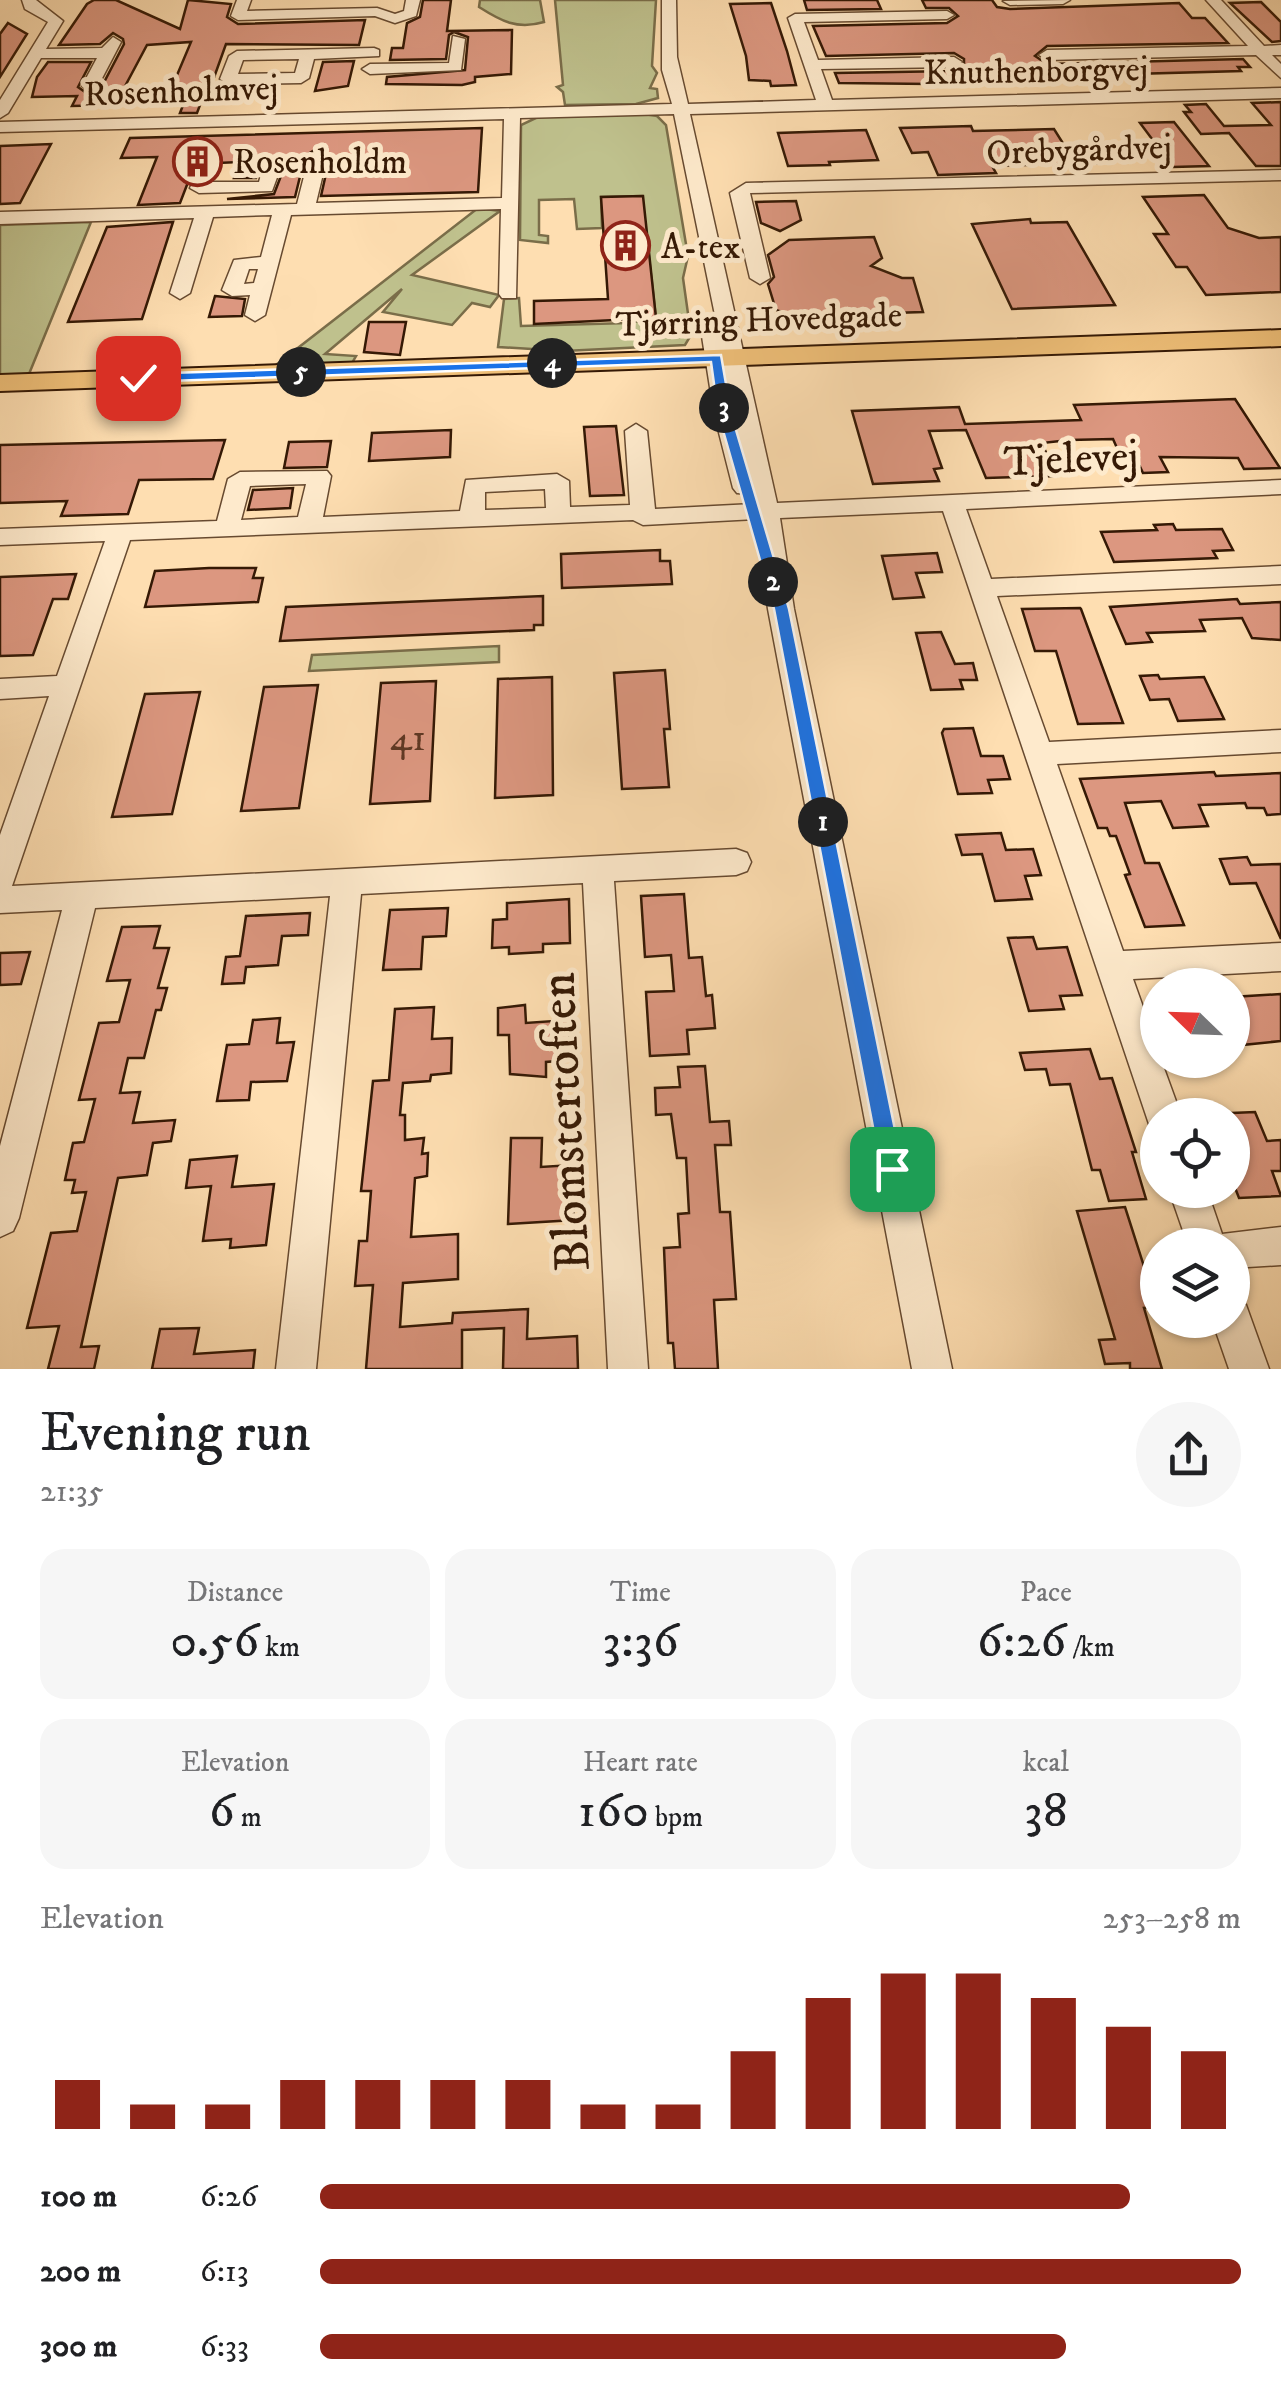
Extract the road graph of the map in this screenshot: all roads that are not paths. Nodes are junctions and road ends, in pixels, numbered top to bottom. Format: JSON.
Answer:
{"nodes":[{"id":1,"x":30,"y":0,"type":"edge"},
{"id":2,"x":244,"y":0,"type":"edge"},
{"id":3,"x":414,"y":0,"type":"edge"},
{"id":4,"x":669,"y":0,"type":"edge"},
{"id":5,"x":1063,"y":0,"type":"edge"},
{"id":6,"x":1213,"y":0,"type":"edge"},
{"id":7,"x":1010,"y":2,"type":"edge"},
{"id":8,"x":947,"y":14,"type":"dead end"},
{"id":9,"x":116,"y":36,"type":"dead end"},
{"id":10,"x":458,"y":39,"type":"dead end"},
{"id":11,"x":379,"y":41,"type":"junction"},
{"id":12,"x":1260,"y":50,"type":"junction"},
{"id":13,"x":1281,"y":50,"type":"edge"},
{"id":14,"x":107,"y":53,"type":"junction"},
{"id":15,"x":308,"y":55,"type":"dead end"},
{"id":16,"x":1047,"y":55,"type":"dead end"},
{"id":17,"x":26,"y":61,"type":"junction"},
{"id":18,"x":954,"y":62,"type":"dead end"},
{"id":19,"x":812,"y":65,"type":"junction"},
{"id":20,"x":1281,"y":73,"type":"edge"},
{"id":21,"x":90,"y":86,"type":"dead end"},
{"id":22,"x":368,"y":88,"type":"dead end"},
{"id":23,"x":1281,"y":93,"type":"edge"},
{"id":24,"x":826,"y":105,"type":"junction"},
{"id":25,"x":676,"y":109,"type":"junction"},
{"id":26,"x":512,"y":113,"type":"junction"},
{"id":27,"x":0,"y":114,"type":"edge"},
{"id":28,"x":0,"y":127,"type":"edge"},
{"id":29,"x":318,"y":157,"type":"dead end"},
{"id":30,"x":273,"y":164,"type":"dead end"},
{"id":31,"x":206,"y":170,"type":"dead end"},
{"id":32,"x":1281,"y":176,"type":"edge"},
{"id":33,"x":224,"y":188,"type":"junction"},
{"id":34,"x":509,"y":203,"type":"junction"},
{"id":35,"x":284,"y":210,"type":"junction"},
{"id":36,"x":305,"y":210,"type":"junction"},
{"id":37,"x":210,"y":213,"type":"junction"},
{"id":38,"x":0,"y":218,"type":"edge"},
{"id":39,"x":267,"y":263,"type":"junction"},
{"id":40,"x":760,"y":278,"type":"dead end"},
{"id":41,"x":261,"y":289,"type":"junction"},
{"id":42,"x":180,"y":293,"type":"dead end"},
{"id":43,"x":509,"y":294,"type":"dead end"},
{"id":44,"x":255,"y":314,"type":"dead end"},
{"id":45,"x":1281,"y":338,"type":"edge"},
{"id":46,"x":1281,"y":356,"type":"edge"},
{"id":47,"x":727,"y":366,"type":"junction"},
{"id":48,"x":0,"y":382,"type":"edge"},
{"id":49,"x":0,"y":401,"type":"edge"},
{"id":50,"x":636,"y":431,"type":"dead end"},
{"id":51,"x":1281,"y":486,"type":"edge"},
{"id":52,"x":952,"y":502,"type":"junction"},
{"id":53,"x":643,"y":512,"type":"junction"},
{"id":54,"x":759,"y":513,"type":"junction"},
{"id":55,"x":309,"y":525,"type":"junction"},
{"id":56,"x":226,"y":528,"type":"junction"},
{"id":57,"x":120,"y":532,"type":"junction"},
{"id":58,"x":0,"y":536,"type":"edge"},
{"id":59,"x":1281,"y":575,"type":"edge"},
{"id":60,"x":982,"y":588,"type":"junction"},
{"id":61,"x":67,"y":685,"type":"junction"},
{"id":62,"x":0,"y":689,"type":"edge"},
{"id":63,"x":1281,"y":742,"type":"edge"},
{"id":64,"x":1040,"y":754,"type":"junction"},
{"id":65,"x":736,"y":862,"type":"dead end"},
{"id":66,"x":598,"y":869,"type":"junction"},
{"id":67,"x":0,"y":879,"type":"edge"},
{"id":68,"x":348,"y":882,"type":"junction"},
{"id":69,"x":82,"y":896,"type":"junction"},
{"id":70,"x":0,"y":900,"type":"edge"},
{"id":71,"x":1281,"y":957,"type":"edge"},
{"id":72,"x":1111,"y":966,"type":"junction"},
{"id":73,"x":1157,"y":1098,"type":"edge"},
{"id":74,"x":0,"y":1218,"type":"edge"},
{"id":75,"x":1281,"y":1246,"type":"edge"},
{"id":76,"x":1250,"y":1248,"type":"edge"},
{"id":77,"x":1239,"y":1338,"type":"edge"},
{"id":78,"x":296,"y":1369,"type":"edge"},
{"id":79,"x":628,"y":1369,"type":"edge"},
{"id":80,"x":932,"y":1369,"type":"edge"},
{"id":81,"x":1250,"y":1369,"type":"edge"}],
"edges":[{"from":1,"to":17,"type":"street","name":"Rosenholmvej"},
{"from":2,"to":11,"type":"street","name":"Rosenholmvej"},
{"from":3,"to":11,"type":"street"},
{"from":4,"to":25,"type":"street"},
{"from":5,"to":7,"type":"street"},
{"from":6,"to":12,"type":"street"},
{"from":8,"to":19,"type":"street"},
{"from":9,"to":14,"type":"street","name":"Rosenholmvej"},
{"from":10,"to":11,"type":"street","name":"Rosenholmvej"},
{"from":11,"to":15,"type":"street","name":"Rosenholmvej"},
{"from":11,"to":22,"type":"street"},
{"from":12,"to":13,"type":"street"},
{"from":12,"to":16,"type":"street"},
{"from":12,"to":20,"type":"street"},
{"from":14,"to":17,"type":"street","name":"Rosenholmvej"},
{"from":14,"to":21,"type":"street","name":"Rosenholmvej"},
{"from":17,"to":27,"type":"street","name":"Rosenholmvej"},
{"from":18,"to":19,"type":"street"},
{"from":19,"to":24,"type":"street"},
{"from":23,"to":24,"type":"street","name":"Knuthenborgvej"},
{"from":24,"to":25,"type":"street","name":"Knuthenborgvej"},
{"from":25,"to":26,"type":"street","name":"Rosenholmvej"},
{"from":25,"to":47,"type":"street"},
{"from":26,"to":28,"type":"street","name":"Rosenholmvej"},
{"from":26,"to":34,"type":"street"},
{"from":29,"to":36,"type":"street"},
{"from":30,"to":33,"type":"street"},
{"from":31,"to":33,"type":"street"},
{"from":32,"to":40,"type":"street","name":"Orebygårdvej"},
{"from":33,"to":37,"type":"street"},
{"from":34,"to":36,"type":"street"},
{"from":34,"to":43,"type":"street"},
{"from":35,"to":36,"type":"street"},
{"from":35,"to":37,"type":"street"},
{"from":35,"to":39,"type":"street"},
{"from":37,"to":38,"type":"street"},
{"from":37,"to":42,"type":"street"},
{"from":39,"to":41,"type":"street"},
{"from":39,"to":41,"type":"street"},
{"from":41,"to":44,"type":"street"},
{"from":45,"to":47,"type":"main road","name":"Tjørring Hovedgade"},
{"from":46,"to":47,"type":"main road","name":"Tjørring Hovedgade"},
{"from":47,"to":48,"type":"main road","name":"Tjørring Hovedgade"},
{"from":47,"to":49,"type":"main road","name":"Tjørring Hovedgade"},
{"from":47,"to":54,"type":"street"},
{"from":50,"to":53,"type":"street"},
{"from":51,"to":52,"type":"street","name":"Tjelevej"},
{"from":52,"to":54,"type":"street","name":"Tjelevej"},
{"from":52,"to":60,"type":"street"},
{"from":53,"to":54,"type":"street","name":"Tjelevej"},
{"from":53,"to":55,"type":"street","name":"Tjelevej"},
{"from":54,"to":80,"type":"street"},
{"from":55,"to":56,"type":"street","name":"Tjelevej"},
{"from":55,"to":56,"type":"street"},
{"from":56,"to":57,"type":"street","name":"Tjelevej"},
{"from":57,"to":58,"type":"street","name":"Tjelevej"},
{"from":57,"to":61,"type":"street"},
{"from":59,"to":60,"type":"street"},
{"from":60,"to":64,"type":"street"},
{"from":61,"to":62,"type":"street"},
{"from":61,"to":67,"type":"street"},
{"from":63,"to":64,"type":"street"},
{"from":64,"to":72,"type":"street"},
{"from":65,"to":66,"type":"street"},
{"from":66,"to":68,"type":"street"},
{"from":66,"to":79,"type":"street","name":"Blomstertoften"},
{"from":68,"to":69,"type":"street"},
{"from":68,"to":78,"type":"street"},
{"from":69,"to":70,"type":"street"},
{"from":69,"to":74,"type":"street"},
{"from":71,"to":72,"type":"street"},
{"from":72,"to":73,"type":"street"},
{"from":75,"to":76,"type":"street"},
{"from":77,"to":81,"type":"street"}]}
